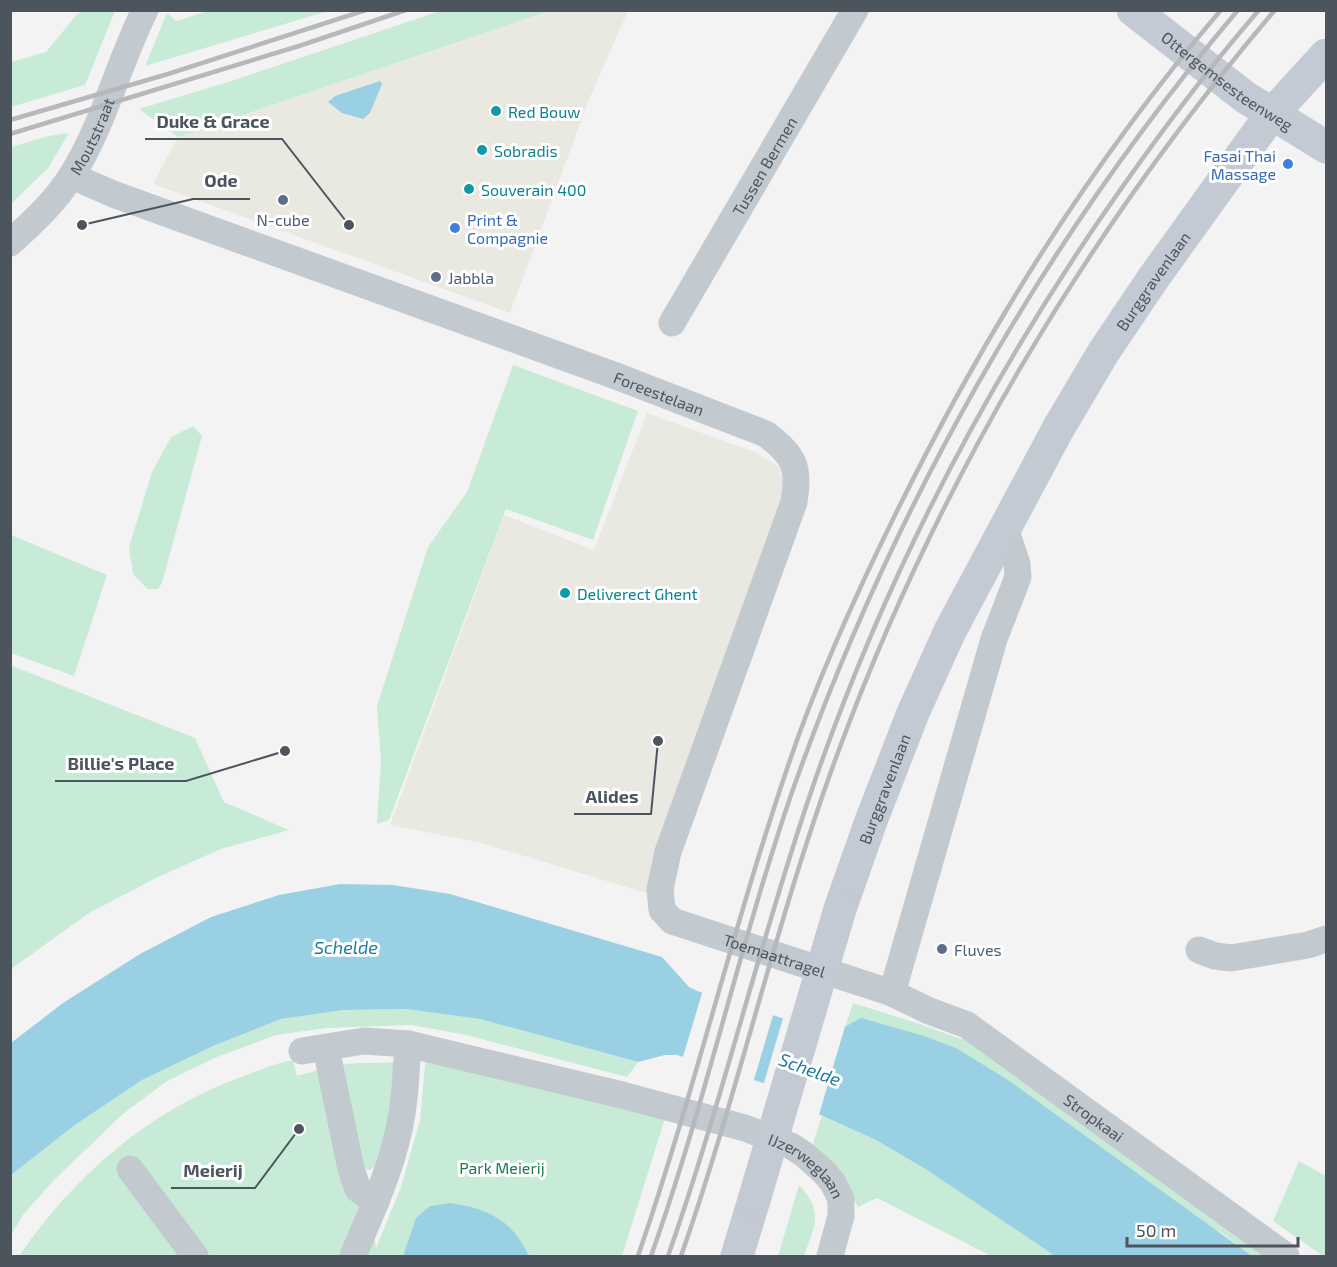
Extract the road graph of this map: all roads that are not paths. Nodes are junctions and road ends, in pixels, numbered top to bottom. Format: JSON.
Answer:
{"nodes":[{"id":1,"x":145,"y":10,"type":"edge"},
{"id":2,"x":855,"y":10,"type":"edge"},
{"id":3,"x":1133,"y":10,"type":"edge"},
{"id":4,"x":1326,"y":55,"type":"edge"},
{"id":5,"x":1271,"y":115,"type":"junction"},
{"id":6,"x":1326,"y":147,"type":"edge"},
{"id":7,"x":72,"y":176,"type":"junction"},
{"id":8,"x":10,"y":243,"type":"edge"},
{"id":9,"x":672,"y":323,"type":"dead end"},
{"id":10,"x":1005,"y":528,"type":"junction"},
{"id":11,"x":662,"y":910,"type":"joint"},
{"id":12,"x":1326,"y":939,"type":"edge"},
{"id":13,"x":1199,"y":950,"type":"dead end"},
{"id":14,"x":892,"y":993,"type":"junction"},
{"id":15,"x":408,"y":1044,"type":"junction"},
{"id":16,"x":130,"y":1169,"type":"dead end"},
{"id":17,"x":376,"y":1202,"type":"junction"},
{"id":18,"x":195,"y":1257,"type":"edge"},
{"id":19,"x":353,"y":1257,"type":"edge"},
{"id":20,"x":737,"y":1257,"type":"edge"},
{"id":21,"x":830,"y":1257,"type":"edge"},
{"id":22,"x":1286,"y":1257,"type":"edge"}],
"edges":[{"from":1,"to":7,"type":"street","name":"Moutstraat"},
{"from":2,"to":9,"type":"street","name":"Tussen Bermen"},
{"from":3,"to":5,"type":"street","name":"Ottergemsesteenweg"},
{"from":4,"to":5,"type":"street","name":"Burggravenlaan"},
{"from":5,"to":6,"type":"street","name":"Ottergemsesteenweg"},
{"from":5,"to":10,"type":"street","name":"Burggravenlaan"},
{"from":7,"to":8,"type":"street","name":"Moutstraat"},
{"from":7,"to":11,"type":"street","name":"Foreestelaan"},
{"from":10,"to":14,"type":"street"},
{"from":10,"to":20,"type":"street","name":"Burggravenlaan","bridge":true},
{"from":11,"to":14,"type":"street","name":"Toemaattragel"},
{"from":12,"to":13,"type":"street"},
{"from":14,"to":22,"type":"street","name":"Stropkaai"},
{"from":15,"to":17,"type":"street"},
{"from":15,"to":17,"type":"street","name":"IJzerweglaan"},
{"from":15,"to":21,"type":"street","name":"IJzerweglaan"},
{"from":16,"to":18,"type":"street"},
{"from":17,"to":19,"type":"street"}]}
